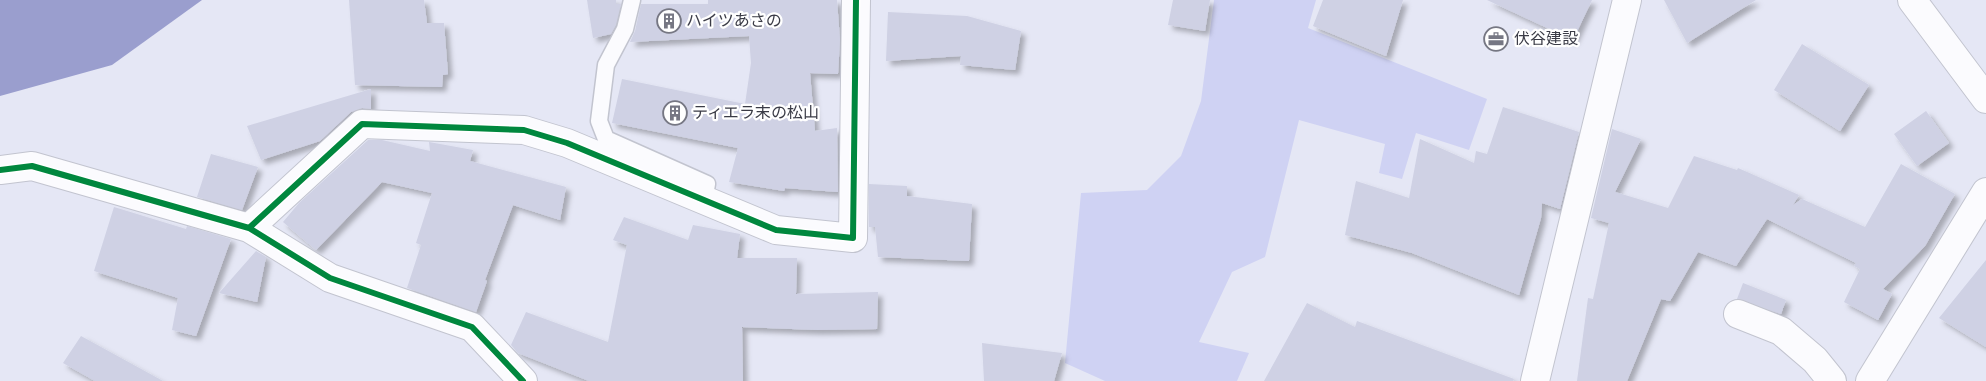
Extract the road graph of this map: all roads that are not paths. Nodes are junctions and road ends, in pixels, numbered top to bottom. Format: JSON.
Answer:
{"nodes":[{"id":1,"x":632,"y":0,"type":"edge"},
{"id":2,"x":856,"y":0,"type":"edge"},
{"id":3,"x":1627,"y":0,"type":"edge"},
{"id":4,"x":1912,"y":0,"type":"edge"},
{"id":5,"x":1986,"y":98,"type":"edge"},
{"id":6,"x":0,"y":170,"type":"edge"},
{"id":7,"x":1986,"y":192,"type":"edge"},
{"id":8,"x":704,"y":200,"type":"junction"},
{"id":9,"x":249,"y":228,"type":"junction"},
{"id":10,"x":1738,"y":314,"type":"dead end"},
{"id":11,"x":523,"y":381,"type":"edge"},
{"id":12,"x":1536,"y":381,"type":"edge"},
{"id":13,"x":1832,"y":381,"type":"edge"},
{"id":14,"x":1870,"y":381,"type":"edge"}],
"edges":[{"from":1,"to":8,"type":"lane"},
{"from":2,"to":8,"type":"street"},
{"from":3,"to":12,"type":"street"},
{"from":4,"to":5,"type":"street"},
{"from":6,"to":9,"type":"street"},
{"from":7,"to":14,"type":"street"},
{"from":8,"to":9,"type":"street"},
{"from":9,"to":11,"type":"street"},
{"from":10,"to":13,"type":"street"}]}
